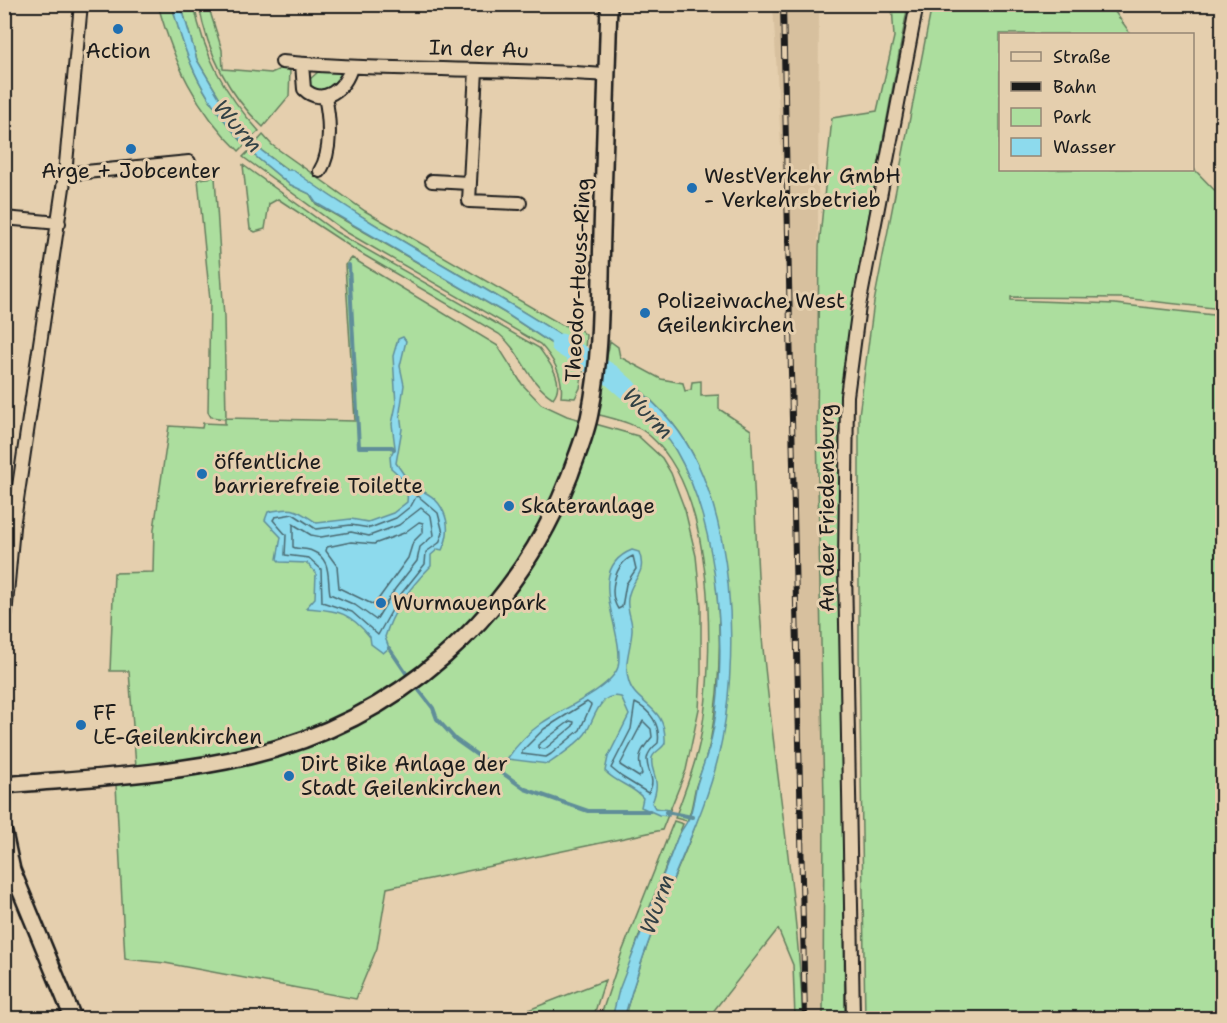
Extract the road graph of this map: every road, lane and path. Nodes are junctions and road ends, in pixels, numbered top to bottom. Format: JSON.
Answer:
{"nodes":[{"id":1,"x":81,"y":4,"type":"edge"},
{"id":2,"x":609,"y":4,"type":"edge"},
{"id":3,"x":916,"y":4,"type":"edge"},
{"id":4,"x":282,"y":62,"type":"dead end"},
{"id":5,"x":302,"y":64,"type":"junction"},
{"id":6,"x":351,"y":67,"type":"junction"},
{"id":7,"x":476,"y":70,"type":"junction"},
{"id":8,"x":607,"y":75,"type":"junction"},
{"id":9,"x":325,"y":97,"type":"junction"},
{"id":10,"x":189,"y":162,"type":"dead end"},
{"id":11,"x":320,"y":171,"type":"dead end"},
{"id":12,"x":65,"y":174,"type":"junction"},
{"id":13,"x":432,"y":182,"type":"dead end"},
{"id":14,"x":469,"y":183,"type":"junction"},
{"id":15,"x":520,"y":203,"type":"dead end"},
{"id":16,"x":4,"y":218,"type":"edge"},
{"id":17,"x":59,"y":223,"type":"junction"},
{"id":18,"x":4,"y":627,"type":"edge"},
{"id":19,"x":4,"y":786,"type":"edge"},
{"id":20,"x":4,"y":833,"type":"edge"},
{"id":21,"x":73,"y":1018,"type":"edge"},
{"id":22,"x":853,"y":1018,"type":"edge"}],
"edges":[{"from":1,"to":12,"type":"street"},
{"from":2,"to":8,"type":"main road","name":"Theodor-Heuss-Ring"},
{"from":3,"to":22,"type":"street","name":"An der Friedensburg"},
{"from":4,"to":5,"type":"street","name":"In der Au"},
{"from":5,"to":6,"type":"street","name":"In der Au"},
{"from":5,"to":9,"type":"street"},
{"from":6,"to":7,"type":"street","name":"In der Au"},
{"from":6,"to":9,"type":"street"},
{"from":7,"to":8,"type":"street","name":"In der Au"},
{"from":7,"to":14,"type":"street"},
{"from":8,"to":19,"type":"main road","name":"Theodor-Heuss-Ring"},
{"from":9,"to":11,"type":"street"},
{"from":10,"to":12,"type":"street"},
{"from":12,"to":17,"type":"street"},
{"from":13,"to":14,"type":"street"},
{"from":14,"to":15,"type":"street"},
{"from":16,"to":17,"type":"street"},
{"from":17,"to":18,"type":"street"},
{"from":20,"to":21,"type":"main road"}]}
